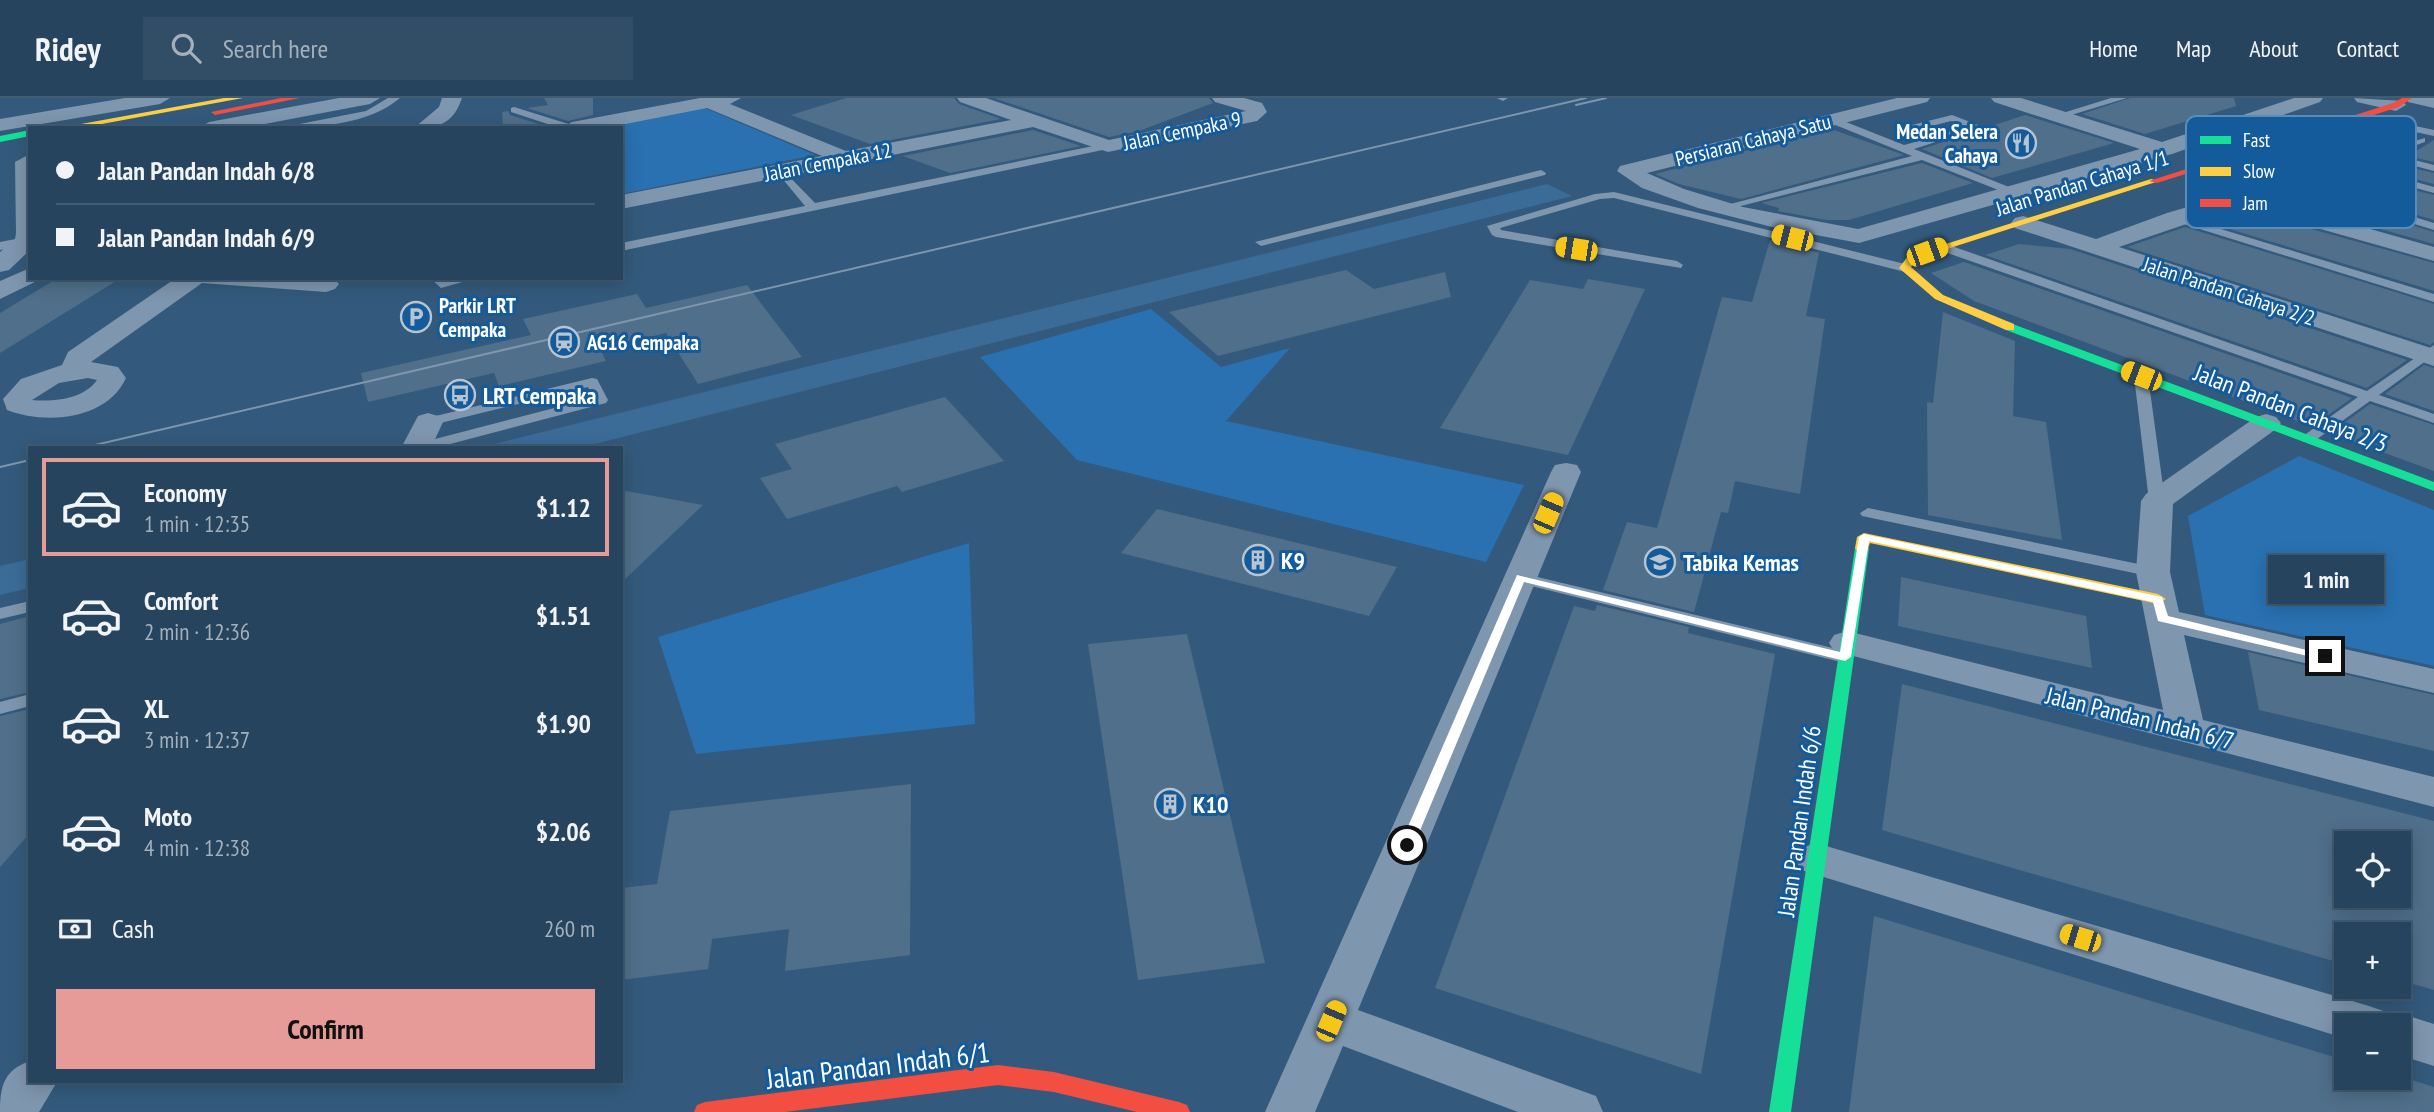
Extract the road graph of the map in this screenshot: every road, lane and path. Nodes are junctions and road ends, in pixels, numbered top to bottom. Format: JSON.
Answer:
{"nodes":[{"id":1,"x":239,"y":98,"type":"edge"},
{"id":2,"x":296,"y":98,"type":"edge"},
{"id":3,"x":370,"y":98,"type":"edge"},
{"id":4,"x":395,"y":98,"type":"edge"},
{"id":5,"x":452,"y":98,"type":"edge"},
{"id":6,"x":731,"y":98,"type":"edge"},
{"id":7,"x":967,"y":98,"type":"edge"},
{"id":8,"x":1222,"y":98,"type":"edge"},
{"id":9,"x":1920,"y":98,"type":"edge"},
{"id":10,"x":2001,"y":98,"type":"edge"},
{"id":11,"x":2122,"y":98,"type":"edge"},
{"id":12,"x":2313,"y":98,"type":"edge"},
{"id":13,"x":2415,"y":98,"type":"edge"},
{"id":14,"x":708,"y":102,"type":"junction"},
{"id":15,"x":2402,"y":102,"type":"edge"},
{"id":16,"x":2434,"y":102,"type":"edge"},
{"id":17,"x":155,"y":105,"type":"edge"},
{"id":18,"x":2361,"y":108,"type":"edge"},
{"id":19,"x":514,"y":110,"type":"dead end"},
{"id":20,"x":2058,"y":116,"type":"junction"},
{"id":21,"x":2260,"y":116,"type":"edge"},
{"id":22,"x":2343,"y":116,"type":"edge"},
{"id":23,"x":2384,"y":116,"type":"edge"},
{"id":24,"x":1832,"y":120,"type":"junction"},
{"id":25,"x":1034,"y":121,"type":"junction"},
{"id":26,"x":250,"y":124,"type":"edge"},
{"id":27,"x":0,"y":125,"type":"edge"},
{"id":28,"x":71,"y":126,"type":"edge"},
{"id":29,"x":93,"y":126,"type":"edge"},
{"id":30,"x":133,"y":126,"type":"edge"},
{"id":31,"x":230,"y":126,"type":"edge"},
{"id":32,"x":295,"y":126,"type":"edge"},
{"id":33,"x":427,"y":126,"type":"edge"},
{"id":34,"x":565,"y":126,"type":"edge"},
{"id":35,"x":582,"y":126,"type":"edge"},
{"id":36,"x":2416,"y":127,"type":"edge"},
{"id":37,"x":2434,"y":133,"type":"edge"},
{"id":38,"x":28,"y":136,"type":"edge"},
{"id":39,"x":0,"y":140,"type":"edge"},
{"id":40,"x":2421,"y":140,"type":"dead end"},
{"id":41,"x":1927,"y":141,"type":"junction"},
{"id":42,"x":2186,"y":141,"type":"edge"},
{"id":43,"x":2416,"y":142,"type":"edge"},
{"id":44,"x":1108,"y":146,"type":"junction"},
{"id":45,"x":1903,"y":149,"type":"junction"},
{"id":46,"x":2162,"y":149,"type":"junction"},
{"id":47,"x":0,"y":151,"type":"edge"},
{"id":48,"x":28,"y":156,"type":"edge"},
{"id":49,"x":28,"y":156,"type":"edge"},
{"id":50,"x":1923,"y":156,"type":"junction"},
{"id":51,"x":2186,"y":156,"type":"edge"},
{"id":52,"x":844,"y":158,"type":"junction"},
{"id":53,"x":2416,"y":163,"type":"edge"},
{"id":54,"x":0,"y":166,"type":"edge"},
{"id":55,"x":2434,"y":168,"type":"edge"},
{"id":56,"x":781,"y":171,"type":"junction"},
{"id":57,"x":2186,"y":172,"type":"edge"},
{"id":58,"x":1541,"y":173,"type":"dead end"},
{"id":59,"x":28,"y":184,"type":"edge"},
{"id":60,"x":2416,"y":185,"type":"edge"},
{"id":61,"x":2434,"y":190,"type":"edge"},
{"id":62,"x":2015,"y":193,"type":"junction"},
{"id":63,"x":623,"y":202,"type":"edge"},
{"id":64,"x":813,"y":207,"type":"junction"},
{"id":65,"x":1725,"y":207,"type":"junction"},
{"id":66,"x":2186,"y":215,"type":"edge"},
{"id":67,"x":2175,"y":218,"type":"junction"},
{"id":68,"x":2186,"y":221,"type":"edge"},
{"id":69,"x":2416,"y":221,"type":"edge"},
{"id":70,"x":2023,"y":223,"type":"junction"},
{"id":71,"x":2434,"y":227,"type":"edge"},
{"id":72,"x":2207,"y":228,"type":"edge"},
{"id":73,"x":2342,"y":228,"type":"edge"},
{"id":74,"x":26,"y":241,"type":"junction"},
{"id":75,"x":1261,"y":242,"type":"dead end"},
{"id":76,"x":0,"y":246,"type":"edge"},
{"id":77,"x":623,"y":247,"type":"edge"},
{"id":78,"x":1943,"y":247,"type":"junction"},
{"id":79,"x":2096,"y":247,"type":"junction"},
{"id":80,"x":2434,"y":254,"type":"edge"},
{"id":81,"x":0,"y":265,"type":"edge"},
{"id":82,"x":1676,"y":265,"type":"dead end"},
{"id":83,"x":1905,"y":268,"type":"junction"},
{"id":84,"x":28,"y":276,"type":"edge"},
{"id":85,"x":191,"y":280,"type":"edge"},
{"id":86,"x":249,"y":280,"type":"edge"},
{"id":87,"x":438,"y":280,"type":"edge"},
{"id":88,"x":461,"y":280,"type":"edge"},
{"id":89,"x":326,"y":284,"type":"dead end"},
{"id":90,"x":0,"y":291,"type":"edge"},
{"id":91,"x":2434,"y":298,"type":"edge"},
{"id":92,"x":2431,"y":355,"type":"edge"},
{"id":93,"x":74,"y":371,"type":"junction"},
{"id":94,"x":2141,"y":376,"type":"junction"},
{"id":95,"x":2369,"y":396,"type":"junction"},
{"id":96,"x":12,"y":412,"type":"edge"},
{"id":97,"x":2434,"y":419,"type":"edge"},
{"id":98,"x":2266,"y":423,"type":"junction"},
{"id":99,"x":420,"y":439,"type":"edge"},
{"id":100,"x":2308,"y":439,"type":"junction"},
{"id":101,"x":1566,"y":472,"type":"dead end"},
{"id":102,"x":2434,"y":487,"type":"edge"},
{"id":103,"x":2157,"y":501,"type":"junction"},
{"id":104,"x":1868,"y":513,"type":"dead end"},
{"id":105,"x":1521,"y":578,"type":"junction"},
{"id":106,"x":2158,"y":597,"type":"junction"},
{"id":107,"x":28,"y":607,"type":"edge"},
{"id":108,"x":0,"y":614,"type":"edge"},
{"id":109,"x":1846,"y":650,"type":"junction"},
{"id":110,"x":2434,"y":681,"type":"edge"},
{"id":111,"x":28,"y":700,"type":"edge"},
{"id":112,"x":0,"y":708,"type":"edge"},
{"id":113,"x":2186,"y":729,"type":"junction"},
{"id":114,"x":2434,"y":792,"type":"edge"},
{"id":115,"x":1816,"y":859,"type":"junction"},
{"id":116,"x":2334,"y":1015,"type":"edge"},
{"id":117,"x":1331,"y":1021,"type":"junction"},
{"id":118,"x":2411,"y":1038,"type":"edge"},
{"id":119,"x":2434,"y":1045,"type":"edge"},
{"id":120,"x":31,"y":1083,"type":"edge"},
{"id":121,"x":10,"y":1112,"type":"edge"},
{"id":122,"x":705,"y":1112,"type":"edge"},
{"id":123,"x":1179,"y":1112,"type":"edge"},
{"id":124,"x":1290,"y":1112,"type":"edge"},
{"id":125,"x":1578,"y":1112,"type":"edge"},
{"id":126,"x":1780,"y":1112,"type":"edge"}],
"edges":[{"from":1,"to":17,"type":"street"},
{"from":2,"to":30,"type":"street"},
{"from":3,"to":26,"type":"street"},
{"from":4,"to":32,"type":"lane"},
{"from":5,"to":33,"type":"street"},
{"from":6,"to":14,"type":"street"},
{"from":7,"to":25,"type":"street"},
{"from":8,"to":44,"type":"street","name":"Jalan Cempaka 9"},
{"from":9,"to":24,"type":"street","name":"Persiaran Cahaya Satu"},
{"from":10,"to":20,"type":"street"},
{"from":11,"to":20,"type":"lane"},
{"from":12,"to":21,"type":"street"},
{"from":13,"to":16,"type":"street"},
{"from":14,"to":35,"type":"street"},
{"from":14,"to":52,"type":"street"},
{"from":15,"to":18,"type":"street"},
{"from":17,"to":27,"type":"street"},
{"from":17,"to":28,"type":"street"},
{"from":17,"to":29,"type":"street"},
{"from":18,"to":22,"type":"street","name":"Jalan Pandan Cahaya 1/1"},
{"from":18,"to":23,"type":"lane"},
{"from":19,"to":34,"type":"lane"},
{"from":20,"to":46,"type":"street"},
{"from":24,"to":45,"type":"lane"},
{"from":24,"to":65,"type":"street","name":"Persiaran Cahaya Satu"},
{"from":25,"to":44,"type":"street"},
{"from":25,"to":52,"type":"street","name":"Jalan Cempaka 12"},
{"from":26,"to":31,"type":"street"},
{"from":36,"to":37,"type":"lane"},
{"from":38,"to":39,"type":"street"},
{"from":40,"to":43,"type":"lane"},
{"from":41,"to":41,"type":"lane"},
{"from":41,"to":45,"type":"lane"},
{"from":42,"to":46,"type":"street"},
{"from":44,"to":64,"type":"lane"},
{"from":45,"to":50,"type":"lane"},
{"from":46,"to":51,"type":"street"},
{"from":46,"to":62,"type":"street"},
{"from":47,"to":48,"type":"street"},
{"from":49,"to":54,"type":"street"},
{"from":50,"to":62,"type":"lane"},
{"from":50,"to":65,"type":"lane"},
{"from":52,"to":56,"type":"street","name":"Jalan Cempaka 12"},
{"from":53,"to":55,"type":"lane"},
{"from":56,"to":63,"type":"street","name":"Jalan Cempaka 12"},
{"from":56,"to":64,"type":"lane"},
{"from":57,"to":70,"type":"street","name":"Jalan Pandan Cahaya 1/1"},
{"from":58,"to":75,"type":"lane"},
{"from":59,"to":74,"type":"street"},
{"from":60,"to":61,"type":"lane"},
{"from":62,"to":65,"type":"street"},
{"from":64,"to":77,"type":"lane"},
{"from":66,"to":67,"type":"street"},
{"from":67,"to":68,"type":"lane"},
{"from":67,"to":79,"type":"street"},
{"from":69,"to":71,"type":"lane"},
{"from":70,"to":78,"type":"street","name":"Jalan Pandan Cahaya 1/1"},
{"from":70,"to":79,"type":"street","name":"Jalan Pandan Cahaya 2/2"},
{"from":72,"to":91,"type":"lane"},
{"from":73,"to":80,"type":"street"},
{"from":74,"to":76,"type":"lane"},
{"from":74,"to":81,"type":"street"},
{"from":78,"to":83,"type":"street","name":"Jalan Pandan Cahaya 1/1"},
{"from":78,"to":95,"type":"lane"},
{"from":79,"to":92,"type":"street","name":"Jalan Pandan Cahaya 2/2"},
{"from":82,"to":83,"type":"lane"},
{"from":83,"to":94,"type":"street","name":"Jalan Pandan Cahaya 2/3"},
{"from":84,"to":90,"type":"street"},
{"from":85,"to":93,"type":"street"},
{"from":86,"to":89,"type":"street"},
{"from":87,"to":88,"type":"lane"},
{"from":92,"to":95,"type":"lane"},
{"from":93,"to":96,"type":"street"},
{"from":93,"to":96,"type":"street"},
{"from":94,"to":98,"type":"street","name":"Jalan Pandan Cahaya 2/3"},
{"from":94,"to":103,"type":"lane"},
{"from":95,"to":97,"type":"lane"},
{"from":95,"to":100,"type":"lane"},
{"from":98,"to":100,"type":"street","name":"Jalan Pandan Cahaya 2/3"},
{"from":98,"to":103,"type":"street"},
{"from":99,"to":99,"type":"lane"},
{"from":100,"to":102,"type":"street","name":"Jalan Pandan Cahaya 2/3"},
{"from":101,"to":105,"type":"street"},
{"from":103,"to":106,"type":"street"},
{"from":104,"to":106,"type":"lane"},
{"from":105,"to":109,"type":"lane"},
{"from":105,"to":117,"type":"street"},
{"from":106,"to":109,"type":"street","name":"Jalan Pandan Indah 6/6"},
{"from":106,"to":110,"type":"street"},
{"from":106,"to":113,"type":"street"},
{"from":107,"to":108,"type":"lane"},
{"from":109,"to":113,"type":"street","name":"Jalan Pandan Indah 6/7"},
{"from":109,"to":115,"type":"street","name":"Jalan Pandan Indah 6/6"},
{"from":111,"to":112,"type":"lane"},
{"from":113,"to":114,"type":"street","name":"Jalan Pandan Indah 6/7"},
{"from":115,"to":116,"type":"street"},
{"from":115,"to":126,"type":"street","name":"Jalan Pandan Indah 6/6"},
{"from":117,"to":124,"type":"street"},
{"from":117,"to":125,"type":"street"},
{"from":118,"to":119,"type":"street"},
{"from":120,"to":121,"type":"street"},
{"from":122,"to":123,"type":"street","name":"Jalan Pandan Indah 6/1"}]}
